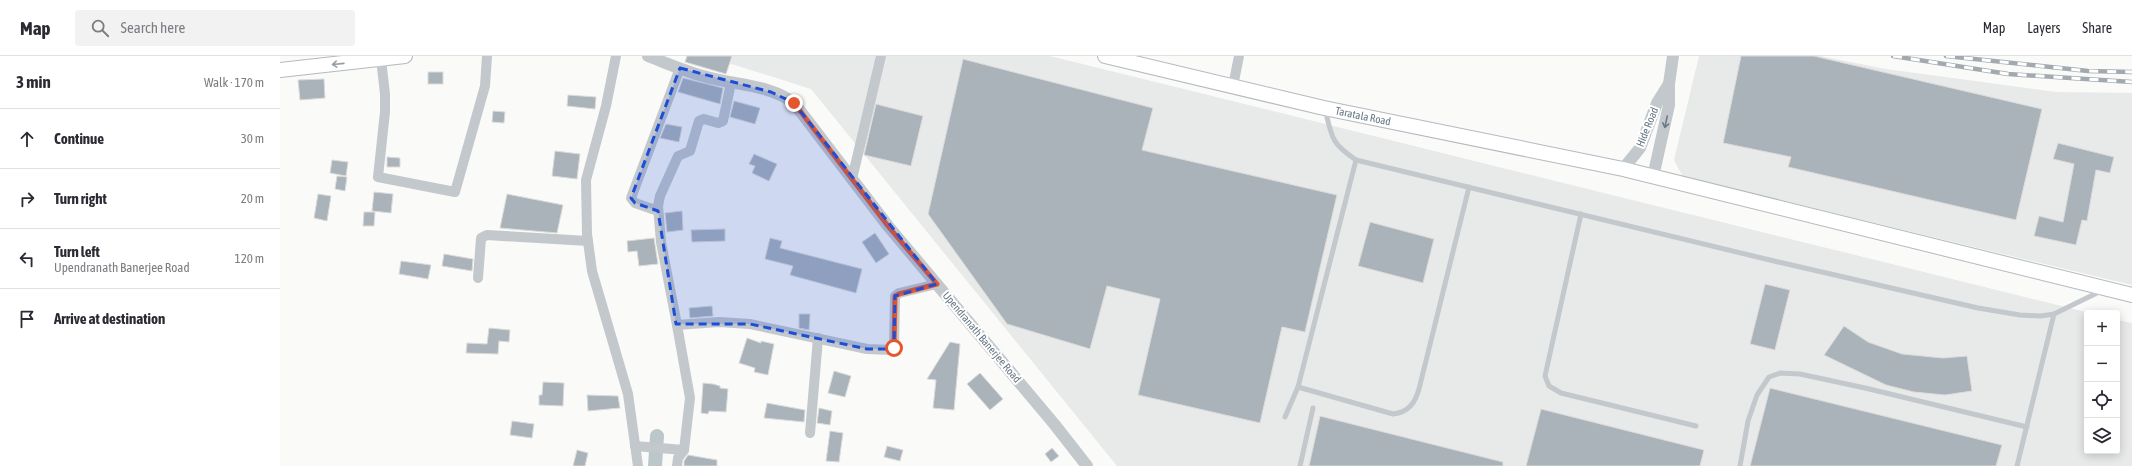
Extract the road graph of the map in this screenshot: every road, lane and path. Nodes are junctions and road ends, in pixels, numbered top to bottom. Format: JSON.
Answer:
{"nodes":[{"id":1,"x":325,"y":56,"type":"edge"},
{"id":2,"x":405,"y":56,"type":"edge"},
{"id":3,"x":487,"y":56,"type":"edge"},
{"id":4,"x":616,"y":56,"type":"edge"},
{"id":5,"x":648,"y":56,"type":"edge"},
{"id":6,"x":881,"y":56,"type":"edge"},
{"id":7,"x":1105,"y":56,"type":"edge"},
{"id":8,"x":1239,"y":56,"type":"edge"},
{"id":9,"x":1672,"y":56,"type":"edge"},
{"id":10,"x":381,"y":59,"type":"junction"},
{"id":11,"x":280,"y":61,"type":"edge"},
{"id":12,"x":680,"y":68,"type":"junction"},
{"id":13,"x":280,"y":70,"type":"edge"},
{"id":14,"x":731,"y":83,"type":"junction"},
{"id":15,"x":1669,"y":84,"type":"junction"},
{"id":16,"x":1233,"y":86,"type":"junction"},
{"id":17,"x":1324,"y":108,"type":"junction"},
{"id":18,"x":1356,"y":160,"type":"junction"},
{"id":19,"x":1623,"y":169,"type":"junction"},
{"id":20,"x":1653,"y":177,"type":"junction"},
{"id":21,"x":852,"y":179,"type":"junction"},
{"id":22,"x":1470,"y":187,"type":"junction"},
{"id":23,"x":658,"y":210,"type":"junction"},
{"id":24,"x":1581,"y":214,"type":"junction"},
{"id":25,"x":588,"y":241,"type":"junction"},
{"id":26,"x":478,"y":278,"type":"dead end"},
{"id":27,"x":937,"y":284,"type":"junction"},
{"id":28,"x":2106,"y":289,"type":"junction"},
{"id":29,"x":2132,"y":295,"type":"edge"},
{"id":30,"x":2054,"y":314,"type":"junction"},
{"id":31,"x":677,"y":325,"type":"junction"},
{"id":32,"x":818,"y":338,"type":"junction"},
{"id":33,"x":1298,"y":386,"type":"junction"},
{"id":34,"x":1313,"y":408,"type":"dead end"},
{"id":35,"x":1286,"y":417,"type":"dead end"},
{"id":36,"x":1696,"y":426,"type":"dead end"},
{"id":37,"x":2027,"y":427,"type":"junction"},
{"id":38,"x":810,"y":433,"type":"dead end"},
{"id":39,"x":635,"y":446,"type":"junction"},
{"id":40,"x":684,"y":450,"type":"junction"},
{"id":41,"x":638,"y":466,"type":"edge"},
{"id":42,"x":677,"y":466,"type":"edge"},
{"id":43,"x":1087,"y":466,"type":"edge"},
{"id":44,"x":1300,"y":466,"type":"edge"},
{"id":45,"x":1740,"y":466,"type":"edge"},
{"id":46,"x":2017,"y":466,"type":"edge"}],
"edges":[{"from":1,"to":11,"type":"main road"},
{"from":2,"to":10,"type":"main road"},
{"from":3,"to":10,"type":"street"},
{"from":4,"to":25,"type":"street"},
{"from":5,"to":12,"type":"street","name":"Upendranath Banerjee Road"},
{"from":6,"to":21,"type":"street"},
{"from":7,"to":16,"type":"main road","name":"Taratala Road"},
{"from":8,"to":16,"type":"street"},
{"from":9,"to":15,"type":"street"},
{"from":10,"to":13,"type":"main road","one_way":true},
{"from":12,"to":14,"type":"street","name":"Upendranath Banerjee Road"},
{"from":12,"to":23,"type":"street"},
{"from":14,"to":21,"type":"street","name":"Upendranath Banerjee Road"},
{"from":14,"to":23,"type":"street"},
{"from":15,"to":19,"type":"street","name":"Hide Road"},
{"from":15,"to":20,"type":"street","one_way":true},
{"from":16,"to":17,"type":"main road","name":"Taratala Road"},
{"from":17,"to":18,"type":"lane"},
{"from":17,"to":19,"type":"main road","name":"Taratala Road"},
{"from":18,"to":22,"type":"lane"},
{"from":18,"to":33,"type":"lane"},
{"from":19,"to":20,"type":"main road","name":"Taratala Road"},
{"from":20,"to":28,"type":"main road","name":"Taratala Road"},
{"from":21,"to":27,"type":"street","name":"Upendranath Banerjee Road"},
{"from":22,"to":24,"type":"lane"},
{"from":22,"to":33,"type":"lane"},
{"from":23,"to":31,"type":"street"},
{"from":24,"to":30,"type":"lane"},
{"from":24,"to":36,"type":"lane"},
{"from":25,"to":26,"type":"street"},
{"from":25,"to":39,"type":"street"},
{"from":27,"to":32,"type":"street"},
{"from":27,"to":43,"type":"street","name":"Upendranath Banerjee Road"},
{"from":28,"to":29,"type":"main road","name":"Taratala Road"},
{"from":28,"to":30,"type":"lane"},
{"from":30,"to":37,"type":"lane"},
{"from":31,"to":32,"type":"street"},
{"from":31,"to":40,"type":"street"},
{"from":32,"to":38,"type":"street"},
{"from":33,"to":35,"type":"lane"},
{"from":34,"to":44,"type":"lane"},
{"from":37,"to":45,"type":"lane"},
{"from":37,"to":46,"type":"lane"},
{"from":39,"to":40,"type":"street"},
{"from":39,"to":41,"type":"street"},
{"from":40,"to":42,"type":"street"}]}
